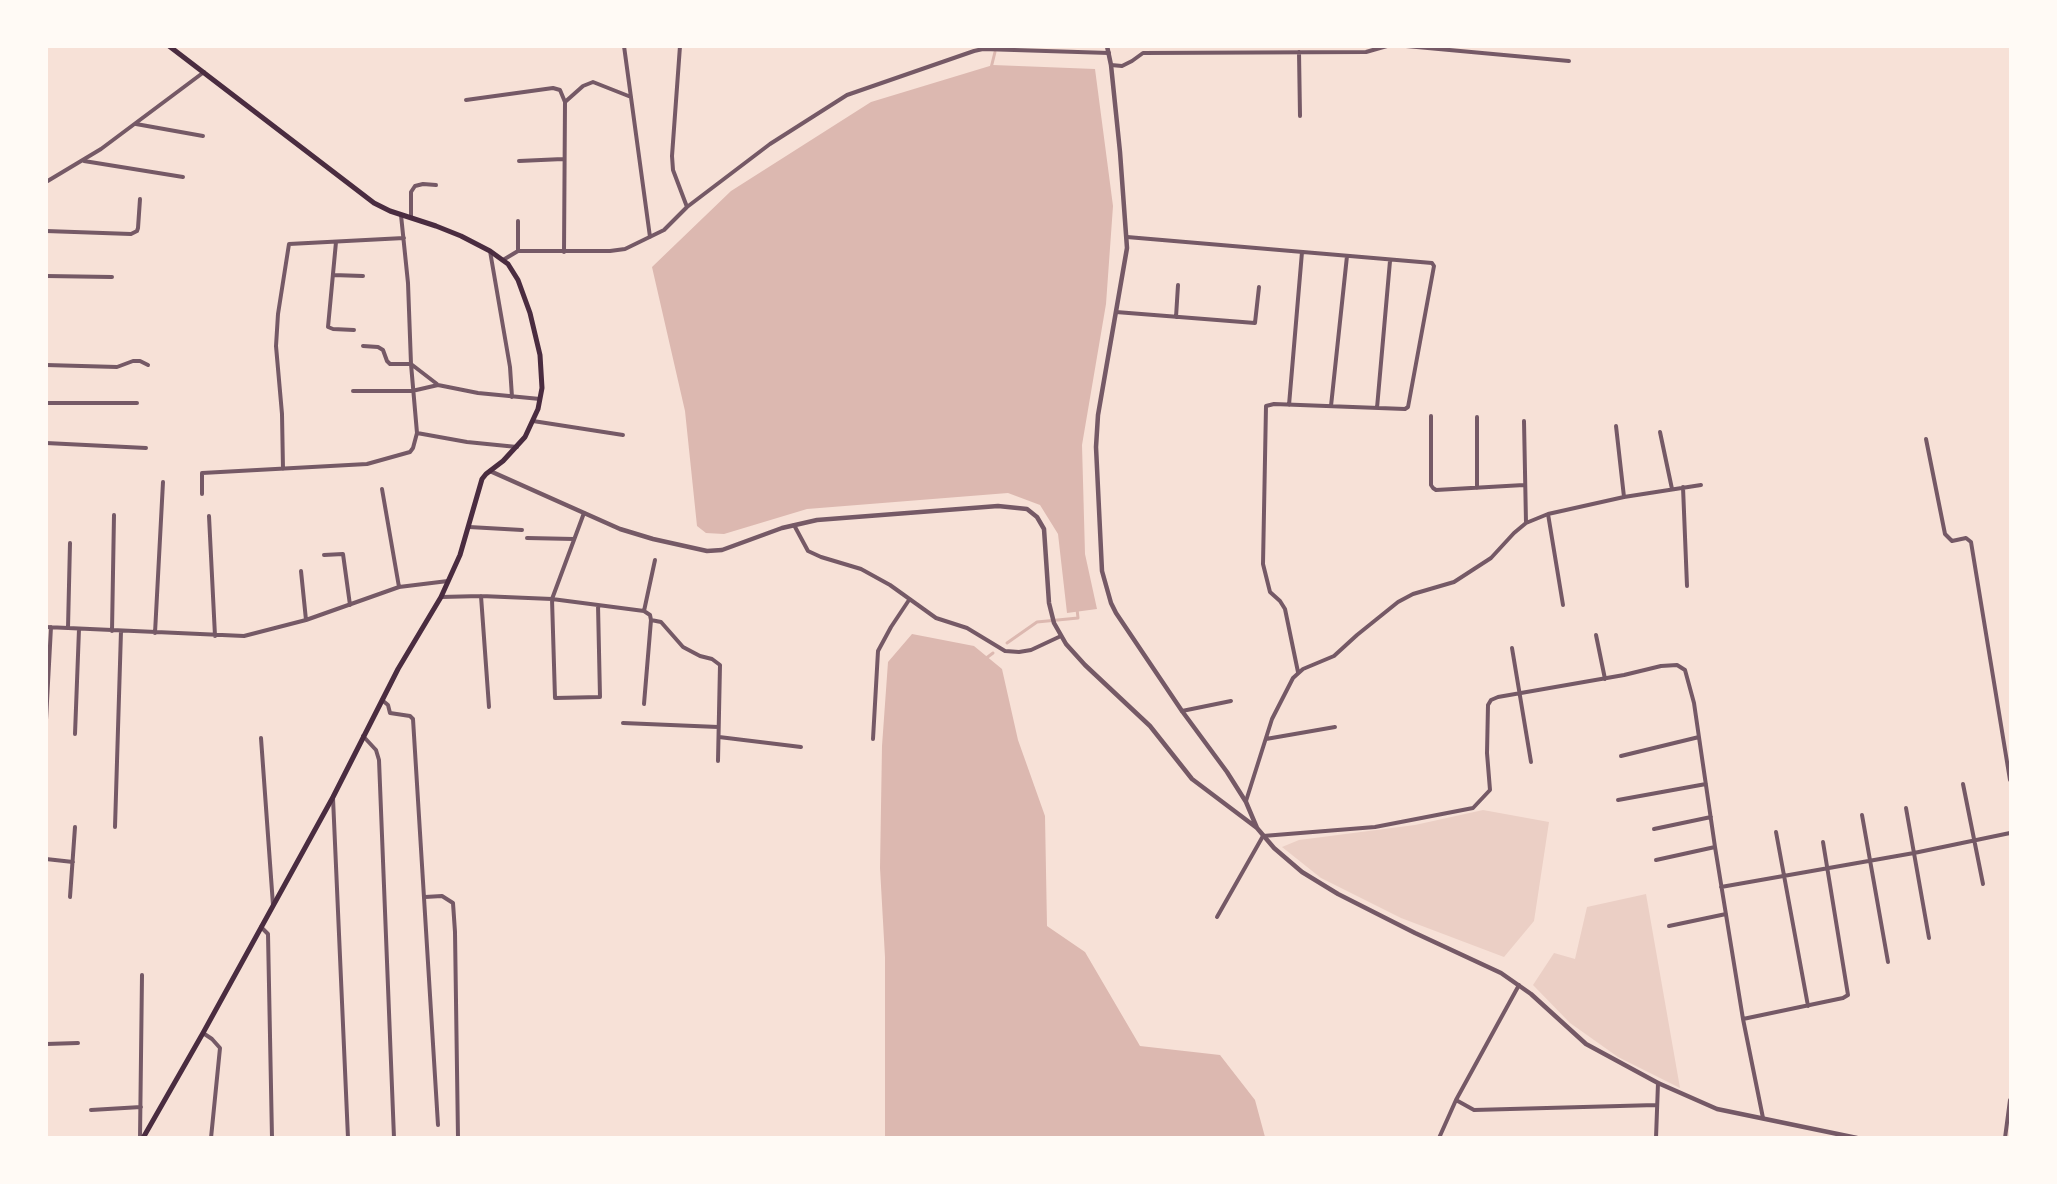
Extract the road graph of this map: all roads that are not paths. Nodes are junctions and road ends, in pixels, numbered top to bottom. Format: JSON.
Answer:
{"nodes":[{"id":1,"x":169,"y":46,"type":"edge"},
{"id":2,"x":624,"y":46,"type":"edge"},
{"id":3,"x":680,"y":46,"type":"edge"},
{"id":4,"x":1107,"y":46,"type":"edge"},
{"id":5,"x":1387,"y":46,"type":"edge"},
{"id":6,"x":1406,"y":46,"type":"edge"},
{"id":7,"x":1299,"y":52,"type":"junction"},
{"id":8,"x":1109,"y":53,"type":"junction"},
{"id":9,"x":1569,"y":61,"type":"dead end"},
{"id":10,"x":1111,"y":65,"type":"junction"},
{"id":11,"x":204,"y":72,"type":"junction"},
{"id":12,"x":631,"y":98,"type":"junction"},
{"id":13,"x":466,"y":100,"type":"dead end"},
{"id":14,"x":565,"y":102,"type":"junction"},
{"id":15,"x":1300,"y":117,"type":"dead end"},
{"id":16,"x":135,"y":123,"type":"junction"},
{"id":17,"x":203,"y":136,"type":"dead end"},
{"id":18,"x":564,"y":159,"type":"junction"},
{"id":19,"x":84,"y":161,"type":"junction"},
{"id":20,"x":519,"y":161,"type":"dead end"},
{"id":21,"x":183,"y":177,"type":"dead end"},
{"id":22,"x":46,"y":182,"type":"edge"},
{"id":23,"x":436,"y":185,"type":"dead end"},
{"id":24,"x":140,"y":199,"type":"dead end"},
{"id":25,"x":687,"y":207,"type":"junction"},
{"id":26,"x":401,"y":214,"type":"junction"},
{"id":27,"x":411,"y":218,"type":"junction"},
{"id":28,"x":518,"y":221,"type":"dead end"},
{"id":29,"x":46,"y":231,"type":"edge"},
{"id":30,"x":650,"y":237,"type":"junction"},
{"id":31,"x":1127,"y":237,"type":"junction"},
{"id":32,"x":404,"y":238,"type":"junction"},
{"id":33,"x":336,"y":242,"type":"junction"},
{"id":34,"x":490,"y":250,"type":"junction"},
{"id":35,"x":518,"y":251,"type":"junction"},
{"id":36,"x":564,"y":252,"type":"junction"},
{"id":37,"x":1302,"y":252,"type":"junction"},
{"id":38,"x":1347,"y":256,"type":"junction"},
{"id":39,"x":503,"y":260,"type":"junction"},
{"id":40,"x":1390,"y":261,"type":"junction"},
{"id":41,"x":333,"y":275,"type":"junction"},
{"id":42,"x":46,"y":276,"type":"edge"},
{"id":43,"x":363,"y":276,"type":"dead end"},
{"id":44,"x":112,"y":277,"type":"dead end"},
{"id":45,"x":1178,"y":285,"type":"dead end"},
{"id":46,"x":1259,"y":287,"type":"dead end"},
{"id":47,"x":1116,"y":312,"type":"junction"},
{"id":48,"x":1176,"y":317,"type":"junction"},
{"id":49,"x":354,"y":330,"type":"dead end"},
{"id":50,"x":363,"y":346,"type":"dead end"},
{"id":51,"x":411,"y":364,"type":"junction"},
{"id":52,"x":46,"y":365,"type":"edge"},
{"id":53,"x":148,"y":365,"type":"dead end"},
{"id":54,"x":438,"y":385,"type":"junction"},
{"id":55,"x":412,"y":390,"type":"junction"},
{"id":56,"x":353,"y":391,"type":"dead end"},
{"id":57,"x":512,"y":397,"type":"junction"},
{"id":58,"x":541,"y":399,"type":"junction"},
{"id":59,"x":46,"y":403,"type":"edge"},
{"id":60,"x":137,"y":404,"type":"dead end"},
{"id":61,"x":1289,"y":405,"type":"junction"},
{"id":62,"x":1331,"y":406,"type":"junction"},
{"id":63,"x":1377,"y":408,"type":"junction"},
{"id":64,"x":1431,"y":416,"type":"dead end"},
{"id":65,"x":1477,"y":417,"type":"dead end"},
{"id":66,"x":1524,"y":421,"type":"dead end"},
{"id":67,"x":533,"y":422,"type":"junction"},
{"id":68,"x":1616,"y":426,"type":"dead end"},
{"id":69,"x":1660,"y":432,"type":"dead end"},
{"id":70,"x":417,"y":433,"type":"junction"},
{"id":71,"x":623,"y":435,"type":"dead end"},
{"id":72,"x":1926,"y":439,"type":"dead end"},
{"id":73,"x":46,"y":443,"type":"edge"},
{"id":74,"x":518,"y":447,"type":"junction"},
{"id":75,"x":146,"y":448,"type":"dead end"},
{"id":76,"x":283,"y":469,"type":"junction"},
{"id":77,"x":490,"y":471,"type":"junction"},
{"id":78,"x":163,"y":482,"type":"dead end"},
{"id":79,"x":1524,"y":485,"type":"junction"},
{"id":80,"x":1701,"y":485,"type":"dead end"},
{"id":81,"x":1683,"y":487,"type":"junction"},
{"id":82,"x":1477,"y":488,"type":"junction"},
{"id":83,"x":382,"y":489,"type":"dead end"},
{"id":84,"x":1672,"y":489,"type":"junction"},
{"id":85,"x":202,"y":494,"type":"dead end"},
{"id":86,"x":1624,"y":497,"type":"junction"},
{"id":87,"x":584,"y":513,"type":"junction"},
{"id":88,"x":1548,"y":514,"type":"junction"},
{"id":89,"x":114,"y":515,"type":"dead end"},
{"id":90,"x":209,"y":516,"type":"dead end"},
{"id":91,"x":1526,"y":523,"type":"junction"},
{"id":92,"x":794,"y":525,"type":"junction"},
{"id":93,"x":468,"y":526,"type":"junction"},
{"id":94,"x":522,"y":530,"type":"dead end"},
{"id":95,"x":527,"y":538,"type":"dead end"},
{"id":96,"x":574,"y":539,"type":"junction"},
{"id":97,"x":70,"y":543,"type":"dead end"},
{"id":98,"x":324,"y":555,"type":"dead end"},
{"id":99,"x":655,"y":560,"type":"dead end"},
{"id":100,"x":301,"y":571,"type":"dead end"},
{"id":101,"x":450,"y":581,"type":"junction"},
{"id":102,"x":1687,"y":586,"type":"dead end"},
{"id":103,"x":399,"y":587,"type":"junction"},
{"id":104,"x":481,"y":596,"type":"junction"},
{"id":105,"x":441,"y":597,"type":"junction"},
{"id":106,"x":552,"y":599,"type":"junction"},
{"id":107,"x":909,"y":600,"type":"junction"},
{"id":108,"x":350,"y":605,"type":"junction"},
{"id":109,"x":598,"y":605,"type":"junction"},
{"id":110,"x":1563,"y":605,"type":"dead end"},
{"id":111,"x":644,"y":611,"type":"junction"},
{"id":112,"x":306,"y":620,"type":"junction"},
{"id":113,"x":651,"y":620,"type":"junction"},
{"id":114,"x":49,"y":627,"type":"edge"},
{"id":115,"x":68,"y":628,"type":"junction"},
{"id":116,"x":80,"y":629,"type":"junction"},
{"id":117,"x":112,"y":631,"type":"junction"},
{"id":118,"x":121,"y":631,"type":"junction"},
{"id":119,"x":155,"y":633,"type":"junction"},
{"id":120,"x":1596,"y":635,"type":"dead end"},
{"id":121,"x":215,"y":636,"type":"junction"},
{"id":122,"x":1061,"y":636,"type":"junction"},
{"id":123,"x":1512,"y":648,"type":"dead end"},
{"id":124,"x":48,"y":660,"type":"edge"},
{"id":125,"x":1298,"y":672,"type":"junction"},
{"id":126,"x":1605,"y":679,"type":"junction"},
{"id":127,"x":1519,"y":693,"type":"junction"},
{"id":128,"x":381,"y":700,"type":"junction"},
{"id":129,"x":1231,"y":701,"type":"dead end"},
{"id":130,"x":644,"y":704,"type":"dead end"},
{"id":131,"x":47,"y":705,"type":"edge"},
{"id":132,"x":489,"y":707,"type":"dead end"},
{"id":133,"x":1182,"y":711,"type":"junction"},
{"id":134,"x":46,"y":720,"type":"edge"},
{"id":135,"x":623,"y":723,"type":"dead end"},
{"id":136,"x":718,"y":727,"type":"junction"},
{"id":137,"x":1335,"y":728,"type":"dead end"},
{"id":138,"x":75,"y":734,"type":"dead end"},
{"id":139,"x":363,"y":736,"type":"junction"},
{"id":140,"x":719,"y":737,"type":"junction"},
{"id":141,"x":1699,"y":737,"type":"junction"},
{"id":142,"x":261,"y":738,"type":"dead end"},
{"id":143,"x":873,"y":739,"type":"dead end"},
{"id":144,"x":1265,"y":740,"type":"junction"},
{"id":145,"x":801,"y":747,"type":"dead end"},
{"id":146,"x":1621,"y":756,"type":"dead end"},
{"id":147,"x":718,"y":761,"type":"dead end"},
{"id":148,"x":1531,"y":762,"type":"dead end"},
{"id":149,"x":2010,"y":780,"type":"edge"},
{"id":150,"x":1706,"y":784,"type":"junction"},
{"id":151,"x":1963,"y":784,"type":"dead end"},
{"id":152,"x":333,"y":797,"type":"junction"},
{"id":153,"x":1618,"y":800,"type":"dead end"},
{"id":154,"x":1246,"y":802,"type":"junction"},
{"id":155,"x":1906,"y":808,"type":"dead end"},
{"id":156,"x":1862,"y":815,"type":"dead end"},
{"id":157,"x":1711,"y":817,"type":"junction"},
{"id":158,"x":75,"y":827,"type":"dead end"},
{"id":159,"x":115,"y":827,"type":"dead end"},
{"id":160,"x":1257,"y":828,"type":"junction"},
{"id":161,"x":1654,"y":829,"type":"dead end"},
{"id":162,"x":1776,"y":832,"type":"dead end"},
{"id":163,"x":2010,"y":833,"type":"edge"},
{"id":164,"x":1263,"y":836,"type":"junction"},
{"id":165,"x":1975,"y":840,"type":"junction"},
{"id":166,"x":1823,"y":842,"type":"dead end"},
{"id":167,"x":1715,"y":847,"type":"junction"},
{"id":168,"x":1914,"y":853,"type":"junction"},
{"id":169,"x":46,"y":859,"type":"edge"},
{"id":170,"x":1656,"y":860,"type":"dead end"},
{"id":171,"x":1870,"y":861,"type":"junction"},
{"id":172,"x":73,"y":862,"type":"junction"},
{"id":173,"x":1827,"y":868,"type":"junction"},
{"id":174,"x":1783,"y":876,"type":"junction"},
{"id":175,"x":1983,"y":884,"type":"dead end"},
{"id":176,"x":1721,"y":887,"type":"junction"},
{"id":177,"x":70,"y":897,"type":"dead end"},
{"id":178,"x":425,"y":897,"type":"junction"},
{"id":179,"x":273,"y":906,"type":"junction"},
{"id":180,"x":1726,"y":914,"type":"junction"},
{"id":181,"x":1217,"y":917,"type":"dead end"},
{"id":182,"x":1669,"y":926,"type":"dead end"},
{"id":183,"x":261,"y":927,"type":"junction"},
{"id":184,"x":1929,"y":938,"type":"dead end"},
{"id":185,"x":1888,"y":962,"type":"dead end"},
{"id":186,"x":142,"y":975,"type":"dead end"},
{"id":187,"x":1519,"y":984,"type":"junction"},
{"id":188,"x":1808,"y":1006,"type":"junction"},
{"id":189,"x":1743,"y":1019,"type":"junction"},
{"id":190,"x":203,"y":1033,"type":"junction"},
{"id":191,"x":78,"y":1043,"type":"dead end"},
{"id":192,"x":46,"y":1044,"type":"edge"},
{"id":193,"x":1658,"y":1083,"type":"junction"},
{"id":194,"x":1456,"y":1100,"type":"junction"},
{"id":195,"x":2010,"y":1100,"type":"edge"},
{"id":196,"x":1656,"y":1106,"type":"junction"},
{"id":197,"x":141,"y":1107,"type":"junction"},
{"id":198,"x":91,"y":1110,"type":"dead end"},
{"id":199,"x":1763,"y":1118,"type":"junction"},
{"id":200,"x":438,"y":1125,"type":"dead end"},
{"id":201,"x":144,"y":1137,"type":"edge"},
{"id":202,"x":211,"y":1137,"type":"edge"},
{"id":203,"x":272,"y":1137,"type":"edge"},
{"id":204,"x":348,"y":1137,"type":"edge"},
{"id":205,"x":394,"y":1137,"type":"edge"},
{"id":206,"x":458,"y":1137,"type":"edge"},
{"id":207,"x":1439,"y":1137,"type":"edge"},
{"id":208,"x":1656,"y":1137,"type":"edge"},
{"id":209,"x":1857,"y":1137,"type":"edge"},
{"id":210,"x":2005,"y":1137,"type":"edge"}],
"edges":[{"from":1,"to":11,"type":"main road"},
{"from":2,"to":12,"type":"street"},
{"from":3,"to":25,"type":"street"},
{"from":4,"to":8,"type":"street"},
{"from":5,"to":7,"type":"street"},
{"from":6,"to":9,"type":"street"},
{"from":7,"to":10,"type":"street"},
{"from":7,"to":15,"type":"street"},
{"from":8,"to":10,"type":"street"},
{"from":8,"to":25,"type":"street"},
{"from":10,"to":31,"type":"street"},
{"from":11,"to":16,"type":"street"},
{"from":11,"to":26,"type":"main road"},
{"from":12,"to":14,"type":"street"},
{"from":12,"to":30,"type":"street"},
{"from":13,"to":14,"type":"street"},
{"from":14,"to":18,"type":"street"},
{"from":16,"to":17,"type":"street"},
{"from":16,"to":19,"type":"street"},
{"from":18,"to":20,"type":"street"},
{"from":18,"to":36,"type":"street"},
{"from":19,"to":21,"type":"street"},
{"from":19,"to":22,"type":"street"},
{"from":23,"to":27,"type":"street"},
{"from":24,"to":29,"type":"street"},
{"from":25,"to":30,"type":"street"},
{"from":26,"to":27,"type":"main road"},
{"from":26,"to":32,"type":"street"},
{"from":27,"to":34,"type":"main road"},
{"from":28,"to":35,"type":"street"},
{"from":30,"to":36,"type":"street"},
{"from":31,"to":37,"type":"street"},
{"from":31,"to":47,"type":"street"},
{"from":32,"to":33,"type":"street"},
{"from":32,"to":51,"type":"street"},
{"from":33,"to":41,"type":"street"},
{"from":33,"to":76,"type":"street"},
{"from":34,"to":39,"type":"main road"},
{"from":34,"to":57,"type":"street"},
{"from":35,"to":36,"type":"street"},
{"from":35,"to":39,"type":"street"},
{"from":37,"to":38,"type":"street"},
{"from":37,"to":61,"type":"street"},
{"from":38,"to":40,"type":"street"},
{"from":38,"to":62,"type":"street"},
{"from":39,"to":58,"type":"main road"},
{"from":40,"to":63,"type":"street"},
{"from":40,"to":63,"type":"street"},
{"from":41,"to":43,"type":"street"},
{"from":41,"to":49,"type":"street"},
{"from":42,"to":44,"type":"street"},
{"from":45,"to":48,"type":"street"},
{"from":46,"to":48,"type":"street"},
{"from":47,"to":48,"type":"street"},
{"from":47,"to":133,"type":"street"},
{"from":50,"to":51,"type":"street"},
{"from":51,"to":54,"type":"street"},
{"from":51,"to":55,"type":"street"},
{"from":52,"to":53,"type":"street"},
{"from":54,"to":55,"type":"street"},
{"from":54,"to":57,"type":"street"},
{"from":55,"to":56,"type":"street"},
{"from":55,"to":70,"type":"street"},
{"from":57,"to":58,"type":"street"},
{"from":58,"to":67,"type":"main road"},
{"from":59,"to":60,"type":"street"},
{"from":61,"to":62,"type":"street"},
{"from":61,"to":125,"type":"street"},
{"from":62,"to":63,"type":"street"},
{"from":64,"to":82,"type":"street"},
{"from":65,"to":82,"type":"street"},
{"from":66,"to":79,"type":"street"},
{"from":67,"to":71,"type":"street"},
{"from":67,"to":74,"type":"main road"},
{"from":68,"to":86,"type":"street"},
{"from":69,"to":84,"type":"street"},
{"from":70,"to":74,"type":"street"},
{"from":70,"to":76,"type":"street"},
{"from":72,"to":149,"type":"street"},
{"from":73,"to":75,"type":"street"},
{"from":74,"to":77,"type":"main road"},
{"from":76,"to":85,"type":"street"},
{"from":77,"to":87,"type":"street"},
{"from":77,"to":93,"type":"main road"},
{"from":78,"to":119,"type":"street"},
{"from":79,"to":82,"type":"street"},
{"from":79,"to":91,"type":"street"},
{"from":80,"to":81,"type":"street"},
{"from":81,"to":84,"type":"street"},
{"from":81,"to":102,"type":"street"},
{"from":83,"to":103,"type":"street"},
{"from":84,"to":86,"type":"street"},
{"from":86,"to":88,"type":"street"},
{"from":87,"to":92,"type":"street"},
{"from":87,"to":96,"type":"street"},
{"from":88,"to":91,"type":"street"},
{"from":88,"to":110,"type":"street"},
{"from":89,"to":117,"type":"street"},
{"from":90,"to":121,"type":"street"},
{"from":91,"to":125,"type":"street"},
{"from":92,"to":107,"type":"street"},
{"from":92,"to":122,"type":"street"},
{"from":93,"to":94,"type":"street"},
{"from":93,"to":101,"type":"main road"},
{"from":95,"to":96,"type":"street"},
{"from":96,"to":106,"type":"street"},
{"from":97,"to":115,"type":"street"},
{"from":98,"to":108,"type":"street"},
{"from":99,"to":111,"type":"street"},
{"from":100,"to":112,"type":"street"},
{"from":101,"to":103,"type":"street"},
{"from":101,"to":105,"type":"main road"},
{"from":103,"to":108,"type":"street"},
{"from":104,"to":105,"type":"street"},
{"from":104,"to":106,"type":"street"},
{"from":104,"to":132,"type":"street"},
{"from":105,"to":128,"type":"main road"},
{"from":106,"to":109,"type":"street"},
{"from":106,"to":109,"type":"street"},
{"from":107,"to":122,"type":"street"},
{"from":107,"to":143,"type":"street"},
{"from":108,"to":112,"type":"street"},
{"from":109,"to":111,"type":"street"},
{"from":111,"to":113,"type":"street"},
{"from":112,"to":121,"type":"street"},
{"from":113,"to":130,"type":"street"},
{"from":113,"to":136,"type":"street"},
{"from":114,"to":115,"type":"street"},
{"from":114,"to":124,"type":"street"},
{"from":115,"to":116,"type":"street"},
{"from":116,"to":117,"type":"street"},
{"from":116,"to":138,"type":"street"},
{"from":117,"to":118,"type":"street"},
{"from":118,"to":119,"type":"street"},
{"from":118,"to":159,"type":"street"},
{"from":119,"to":121,"type":"street"},
{"from":120,"to":126,"type":"street"},
{"from":122,"to":160,"type":"street"},
{"from":123,"to":127,"type":"street"},
{"from":124,"to":131,"type":"street"},
{"from":125,"to":144,"type":"street"},
{"from":126,"to":127,"type":"street"},
{"from":126,"to":141,"type":"street"},
{"from":127,"to":148,"type":"street"},
{"from":127,"to":164,"type":"street"},
{"from":128,"to":139,"type":"main road"},
{"from":128,"to":178,"type":"street"},
{"from":129,"to":133,"type":"street"},
{"from":131,"to":134,"type":"street"},
{"from":133,"to":154,"type":"street"},
{"from":135,"to":136,"type":"street"},
{"from":136,"to":140,"type":"street"},
{"from":137,"to":144,"type":"street"},
{"from":139,"to":152,"type":"main road"},
{"from":139,"to":205,"type":"street"},
{"from":140,"to":145,"type":"street"},
{"from":140,"to":147,"type":"street"},
{"from":141,"to":146,"type":"street"},
{"from":141,"to":150,"type":"street"},
{"from":142,"to":179,"type":"street"},
{"from":144,"to":154,"type":"street"},
{"from":150,"to":153,"type":"street"},
{"from":150,"to":157,"type":"street"},
{"from":151,"to":165,"type":"street"},
{"from":152,"to":179,"type":"main road"},
{"from":152,"to":204,"type":"street"},
{"from":154,"to":160,"type":"street"},
{"from":155,"to":168,"type":"street"},
{"from":156,"to":171,"type":"street"},
{"from":157,"to":161,"type":"street"},
{"from":157,"to":167,"type":"street"},
{"from":158,"to":172,"type":"street"},
{"from":160,"to":164,"type":"street"},
{"from":162,"to":174,"type":"street"},
{"from":163,"to":165,"type":"street"},
{"from":164,"to":181,"type":"street"},
{"from":164,"to":187,"type":"street"},
{"from":165,"to":168,"type":"street"},
{"from":165,"to":175,"type":"street"},
{"from":166,"to":173,"type":"street"},
{"from":167,"to":170,"type":"street"},
{"from":167,"to":176,"type":"street"},
{"from":168,"to":171,"type":"street"},
{"from":168,"to":184,"type":"street"},
{"from":169,"to":172,"type":"street"},
{"from":171,"to":173,"type":"street"},
{"from":171,"to":185,"type":"street"},
{"from":172,"to":177,"type":"street"},
{"from":173,"to":174,"type":"street"},
{"from":173,"to":188,"type":"street"},
{"from":174,"to":176,"type":"street"},
{"from":174,"to":188,"type":"street"},
{"from":176,"to":180,"type":"street"},
{"from":178,"to":200,"type":"street"},
{"from":178,"to":206,"type":"street"},
{"from":179,"to":183,"type":"main road"},
{"from":180,"to":182,"type":"street"},
{"from":180,"to":189,"type":"street"},
{"from":183,"to":190,"type":"main road"},
{"from":183,"to":203,"type":"street"},
{"from":186,"to":197,"type":"street"},
{"from":187,"to":193,"type":"street"},
{"from":187,"to":194,"type":"street"},
{"from":188,"to":189,"type":"street"},
{"from":189,"to":199,"type":"street"},
{"from":190,"to":201,"type":"main road"},
{"from":190,"to":202,"type":"street"},
{"from":191,"to":192,"type":"street"},
{"from":193,"to":196,"type":"street"},
{"from":193,"to":199,"type":"street"},
{"from":194,"to":196,"type":"street"},
{"from":194,"to":207,"type":"street"},
{"from":195,"to":210,"type":"street"},
{"from":196,"to":208,"type":"street"},
{"from":197,"to":198,"type":"street"},
{"from":197,"to":201,"type":"street"},
{"from":199,"to":209,"type":"street"}]}
